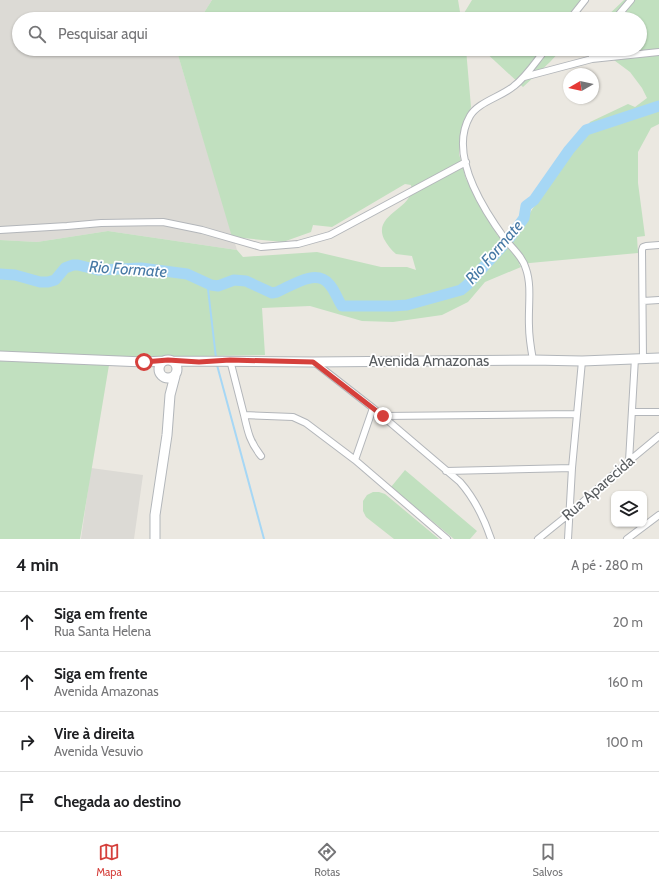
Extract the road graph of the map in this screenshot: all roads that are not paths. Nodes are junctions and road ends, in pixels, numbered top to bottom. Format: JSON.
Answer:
{"nodes":[{"id":1,"x":585,"y":0,"type":"edge"},
{"id":2,"x":631,"y":0,"type":"edge"},
{"id":3,"x":576,"y":12,"type":"edge"},
{"id":4,"x":620,"y":12,"type":"edge"},
{"id":5,"x":659,"y":52,"type":"edge"},
{"id":6,"x":647,"y":53,"type":"edge"},
{"id":7,"x":540,"y":56,"type":"edge"},
{"id":8,"x":621,"y":56,"type":"edge"},
{"id":9,"x":592,"y":59,"type":"joint"},
{"id":10,"x":524,"y":77,"type":"junction"},
{"id":11,"x":466,"y":162,"type":"junction"},
{"id":12,"x":0,"y":230,"type":"edge"},
{"id":13,"x":659,"y":245,"type":"edge"},
{"id":14,"x":659,"y":300,"type":"edge"},
{"id":15,"x":643,"y":301,"type":"junction"},
{"id":16,"x":0,"y":356,"type":"edge"},
{"id":17,"x":639,"y":358,"type":"junction"},
{"id":18,"x":659,"y":358,"type":"edge"},
{"id":19,"x":230,"y":360,"type":"junction"},
{"id":20,"x":533,"y":360,"type":"junction"},
{"id":21,"x":168,"y":361,"type":"junction"},
{"id":22,"x":582,"y":361,"type":"junction"},
{"id":23,"x":144,"y":362,"type":"junction"},
{"id":24,"x":199,"y":362,"type":"junction"},
{"id":25,"x":313,"y":362,"type":"junction"},
{"id":26,"x":161,"y":374,"type":"junction"},
{"id":27,"x":176,"y":374,"type":"junction"},
{"id":28,"x":170,"y":395,"type":"junction"},
{"id":29,"x":373,"y":408,"type":"junction"},
{"id":30,"x":632,"y":412,"type":"junction"},
{"id":31,"x":659,"y":412,"type":"edge"},
{"id":32,"x":577,"y":414,"type":"junction"},
{"id":33,"x":244,"y":415,"type":"junction"},
{"id":34,"x":383,"y":416,"type":"junction"},
{"id":35,"x":659,"y":436,"type":"edge"},
{"id":36,"x":261,"y":456,"type":"dead end"},
{"id":37,"x":356,"y":460,"type":"junction"},
{"id":38,"x":629,"y":460,"type":"junction"},
{"id":39,"x":572,"y":468,"type":"junction"},
{"id":40,"x":446,"y":471,"type":"junction"},
{"id":41,"x":568,"y":515,"type":"junction"},
{"id":42,"x":659,"y":515,"type":"edge"},
{"id":43,"x":155,"y":539,"type":"edge"},
{"id":44,"x":447,"y":539,"type":"edge"},
{"id":45,"x":491,"y":539,"type":"edge"},
{"id":46,"x":538,"y":539,"type":"edge"},
{"id":47,"x":568,"y":539,"type":"edge"},
{"id":48,"x":627,"y":539,"type":"edge"}],
"edges":[{"from":1,"to":3,"type":"street"},
{"from":2,"to":4,"type":"street"},
{"from":5,"to":6,"type":"street"},
{"from":7,"to":10,"type":"street"},
{"from":8,"to":9,"type":"street"},
{"from":9,"to":10,"type":"street"},
{"from":10,"to":11,"type":"street"},
{"from":11,"to":12,"type":"street"},
{"from":11,"to":20,"type":"street"},
{"from":13,"to":15,"type":"street"},
{"from":14,"to":15,"type":"street"},
{"from":15,"to":17,"type":"street"},
{"from":16,"to":23,"type":"street","name":"Avenida Amazonas"},
{"from":17,"to":18,"type":"street","name":"Avenida Amazonas"},
{"from":17,"to":22,"type":"street","name":"Avenida Amazonas"},
{"from":17,"to":30,"type":"street"},
{"from":19,"to":24,"type":"street","name":"Avenida Amazonas"},
{"from":19,"to":25,"type":"street","name":"Avenida Amazonas"},
{"from":19,"to":33,"type":"street"},
{"from":20,"to":22,"type":"street","name":"Avenida Amazonas"},
{"from":20,"to":25,"type":"street","name":"Avenida Amazonas"},
{"from":21,"to":23,"type":"street","name":"Avenida Amazonas"},
{"from":21,"to":24,"type":"street","name":"Avenida Amazonas"},
{"from":21,"to":26,"type":"street"},
{"from":21,"to":27,"type":"street"},
{"from":22,"to":32,"type":"street"},
{"from":23,"to":26,"type":"street"},
{"from":24,"to":27,"type":"street","name":"Avenida Amazonas"},
{"from":25,"to":29,"type":"street"},
{"from":26,"to":27,"type":"street"},
{"from":26,"to":28,"type":"street"},
{"from":27,"to":28,"type":"street"},
{"from":28,"to":43,"type":"street"},
{"from":29,"to":34,"type":"street"},
{"from":29,"to":37,"type":"street"},
{"from":30,"to":31,"type":"street"},
{"from":30,"to":38,"type":"street"},
{"from":32,"to":34,"type":"street"},
{"from":32,"to":39,"type":"street"},
{"from":33,"to":36,"type":"street"},
{"from":33,"to":37,"type":"street"},
{"from":34,"to":40,"type":"street"},
{"from":35,"to":38,"type":"street","name":"Rua Aparecida"},
{"from":37,"to":44,"type":"street"},
{"from":38,"to":41,"type":"street","name":"Rua Aparecida"},
{"from":39,"to":40,"type":"street"},
{"from":39,"to":41,"type":"street"},
{"from":40,"to":45,"type":"street"},
{"from":41,"to":46,"type":"street","name":"Rua Aparecida"},
{"from":41,"to":47,"type":"street"},
{"from":42,"to":48,"type":"street"}]}
